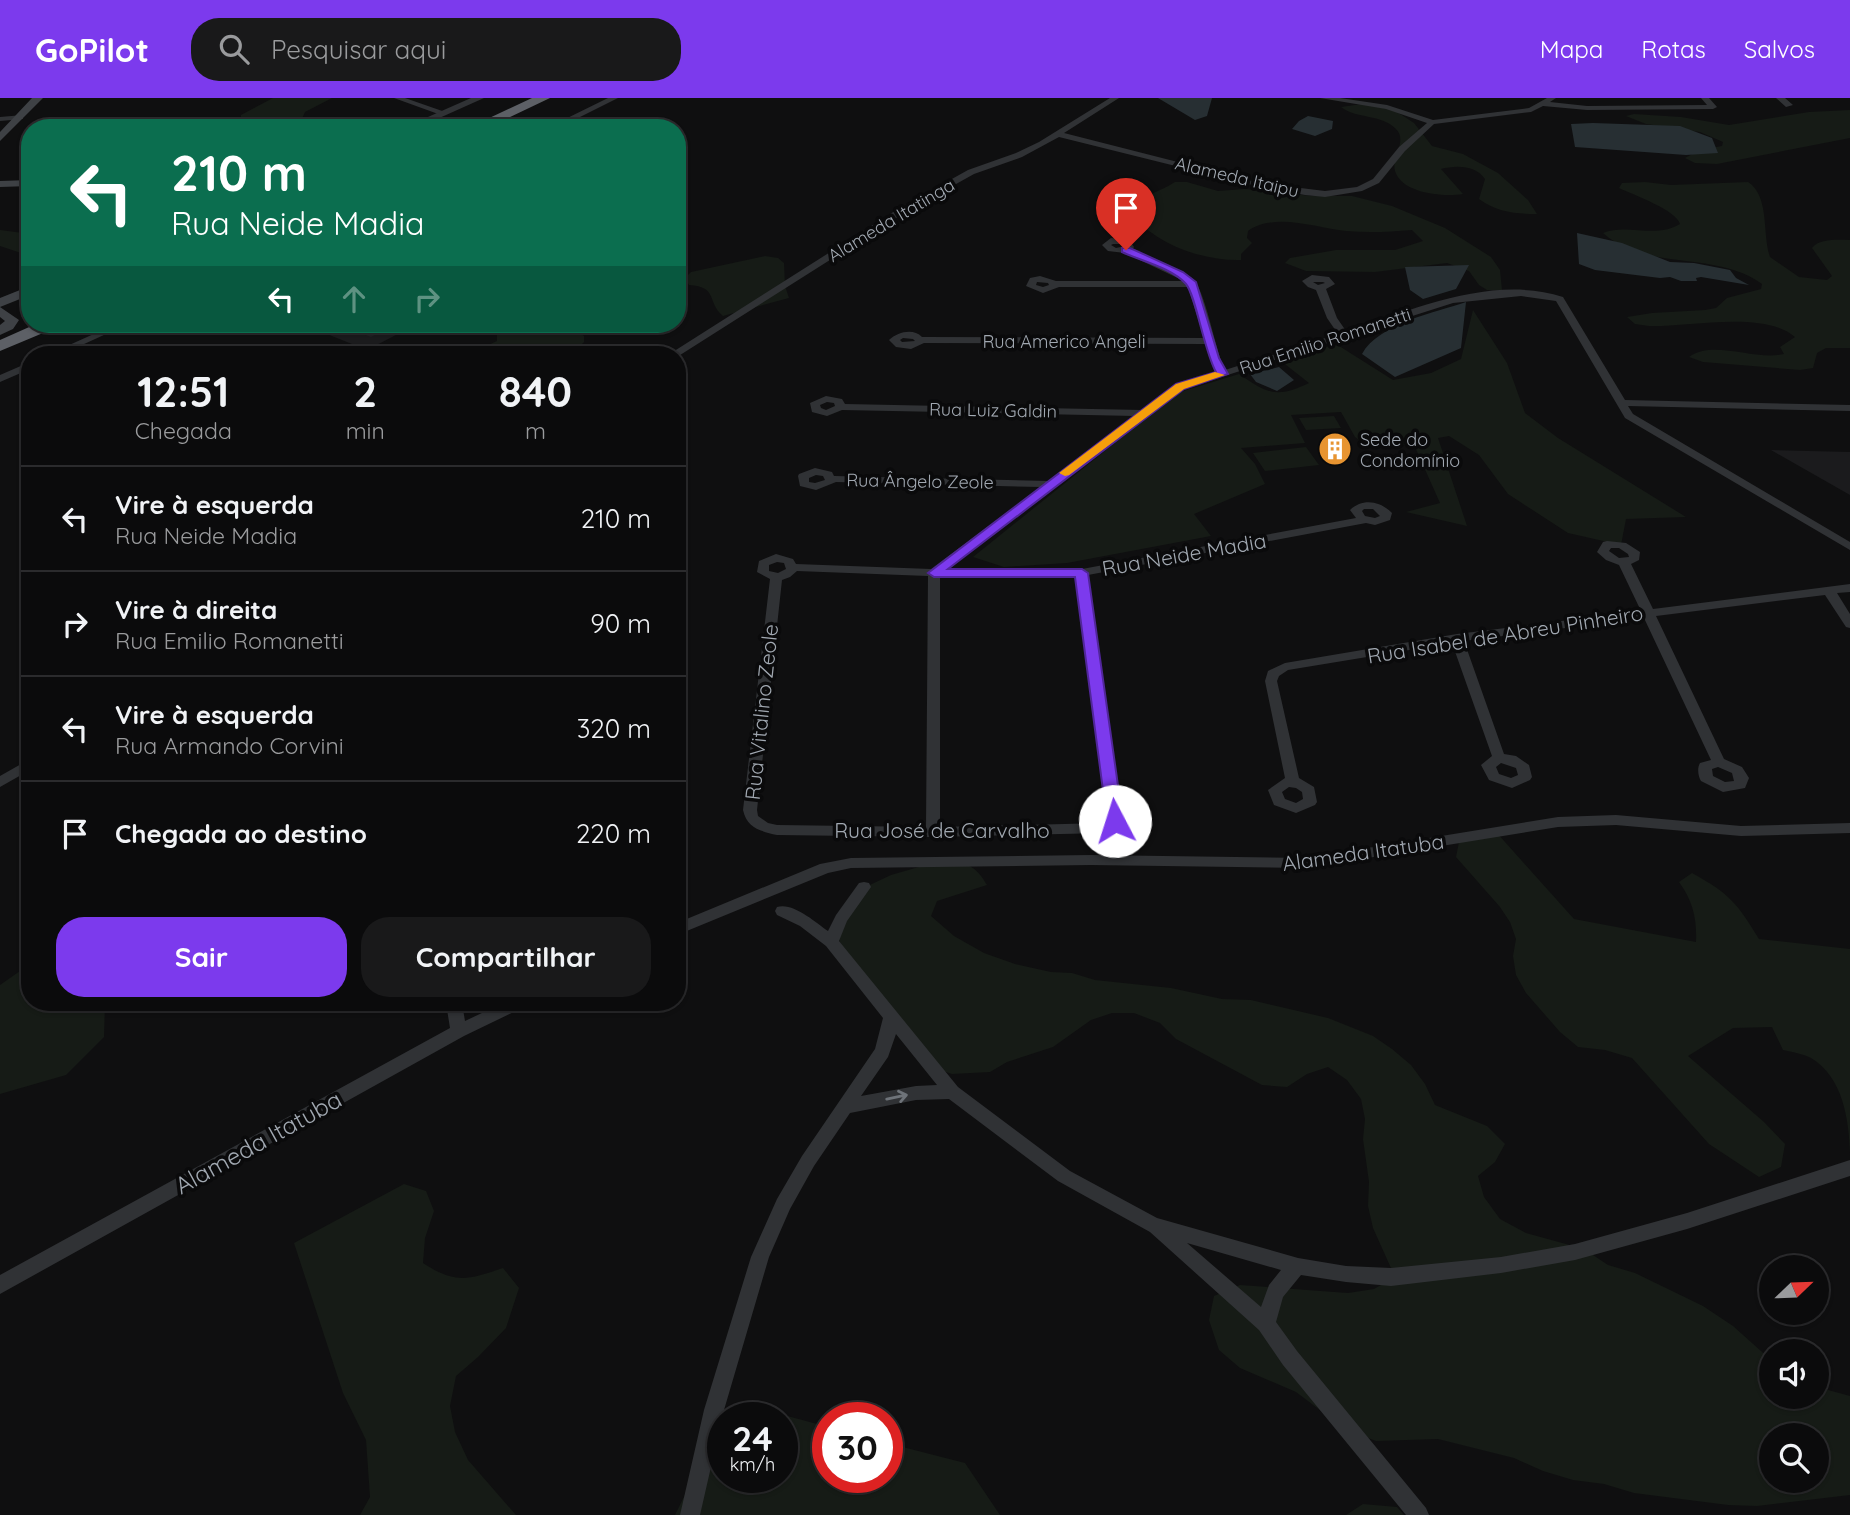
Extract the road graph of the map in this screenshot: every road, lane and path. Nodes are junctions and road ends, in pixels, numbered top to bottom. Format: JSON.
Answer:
{"nodes":[{"id":1,"x":38,"y":98,"type":"edge"},
{"id":2,"x":398,"y":98,"type":"edge"},
{"id":3,"x":479,"y":98,"type":"edge"},
{"id":4,"x":543,"y":98,"type":"edge"},
{"id":5,"x":558,"y":98,"type":"edge"},
{"id":6,"x":614,"y":98,"type":"edge"},
{"id":7,"x":1115,"y":98,"type":"edge"},
{"id":8,"x":1324,"y":98,"type":"edge"},
{"id":9,"x":1552,"y":98,"type":"edge"},
{"id":10,"x":1630,"y":98,"type":"edge"},
{"id":11,"x":1705,"y":98,"type":"edge"},
{"id":12,"x":1780,"y":98,"type":"edge"},
{"id":13,"x":1544,"y":104,"type":"junction"},
{"id":14,"x":1789,"y":105,"type":"dead end"},
{"id":15,"x":1642,"y":108,"type":"junction"},
{"id":16,"x":444,"y":113,"type":"junction"},
{"id":17,"x":20,"y":117,"type":"junction"},
{"id":18,"x":0,"y":119,"type":"edge"},
{"id":19,"x":430,"y":119,"type":"edge"},
{"id":20,"x":495,"y":119,"type":"edge"},
{"id":21,"x":512,"y":119,"type":"edge"},
{"id":22,"x":570,"y":119,"type":"edge"},
{"id":23,"x":1432,"y":122,"type":"junction"},
{"id":24,"x":1058,"y":134,"type":"junction"},
{"id":25,"x":0,"y":138,"type":"edge"},
{"id":26,"x":21,"y":183,"type":"edge"},
{"id":27,"x":0,"y":184,"type":"edge"},
{"id":28,"x":1126,"y":250,"type":"dead end"},
{"id":29,"x":1055,"y":284,"type":"dead end"},
{"id":30,"x":1192,"y":284,"type":"junction"},
{"id":31,"x":1320,"y":287,"type":"dead end"},
{"id":32,"x":21,"y":296,"type":"edge"},
{"id":33,"x":1,"y":309,"type":"edge"},
{"id":34,"x":21,"y":317,"type":"edge"},
{"id":35,"x":21,"y":324,"type":"edge"},
{"id":36,"x":0,"y":331,"type":"edge"},
{"id":37,"x":29,"y":333,"type":"edge"},
{"id":38,"x":102,"y":333,"type":"edge"},
{"id":39,"x":1345,"y":336,"type":"junction"},
{"id":40,"x":0,"y":337,"type":"edge"},
{"id":41,"x":920,"y":340,"type":"dead end"},
{"id":42,"x":1208,"y":341,"type":"junction"},
{"id":43,"x":0,"y":346,"type":"edge"},
{"id":44,"x":73,"y":346,"type":"edge"},
{"id":45,"x":686,"y":347,"type":"edge"},
{"id":46,"x":21,"y":369,"type":"edge"},
{"id":47,"x":1222,"y":374,"type":"junction"},
{"id":48,"x":0,"y":379,"type":"edge"},
{"id":49,"x":1620,"y":403,"type":"junction"},
{"id":50,"x":841,"y":407,"type":"dead end"},
{"id":51,"x":1850,"y":408,"type":"edge"},
{"id":52,"x":1145,"y":413,"type":"junction"},
{"id":53,"x":831,"y":479,"type":"dead end"},
{"id":54,"x":1050,"y":484,"type":"junction"},
{"id":55,"x":1365,"y":520,"type":"dead end"},
{"id":56,"x":1850,"y":547,"type":"edge"},
{"id":57,"x":1624,"y":562,"type":"dead end"},
{"id":58,"x":793,"y":567,"type":"junction"},
{"id":59,"x":934,"y":573,"type":"junction"},
{"id":60,"x":1082,"y":573,"type":"junction"},
{"id":61,"x":776,"y":577,"type":"junction"},
{"id":62,"x":1850,"y":588,"type":"edge"},
{"id":63,"x":1829,"y":591,"type":"junction"},
{"id":64,"x":1649,"y":612,"type":"junction"},
{"id":65,"x":1850,"y":624,"type":"edge"},
{"id":66,"x":1457,"y":638,"type":"junction"},
{"id":67,"x":1499,"y":758,"type":"dead end"},
{"id":68,"x":1719,"y":762,"type":"dead end"},
{"id":69,"x":21,"y":769,"type":"edge"},
{"id":70,"x":0,"y":782,"type":"edge"},
{"id":71,"x":1293,"y":782,"type":"dead end"},
{"id":72,"x":1850,"y":828,"type":"edge"},
{"id":73,"x":777,"y":830,"type":"joint"},
{"id":74,"x":933,"y":832,"type":"junction"},
{"id":75,"x":864,"y":887,"type":"dead end"},
{"id":76,"x":782,"y":911,"type":"dead end"},
{"id":77,"x":686,"y":925,"type":"edge"},
{"id":78,"x":831,"y":942,"type":"junction"},
{"id":79,"x":455,"y":1011,"type":"edge"},
{"id":80,"x":502,"y":1011,"type":"edge"},
{"id":81,"x":891,"y":1018,"type":"junction"},
{"id":82,"x":458,"y":1031,"type":"junction"},
{"id":83,"x":952,"y":1092,"type":"junction"},
{"id":84,"x":843,"y":1107,"type":"junction"},
{"id":85,"x":1850,"y":1168,"type":"edge"},
{"id":86,"x":1153,"y":1225,"type":"junction"},
{"id":87,"x":1298,"y":1266,"type":"junction"},
{"id":88,"x":0,"y":1284,"type":"edge"},
{"id":89,"x":1266,"y":1324,"type":"junction"},
{"id":90,"x":690,"y":1515,"type":"edge"},
{"id":91,"x":1419,"y":1515,"type":"edge"}],
"edges":[{"from":1,"to":17,"type":"main road"},
{"from":2,"to":16,"type":"street"},
{"from":3,"to":16,"type":"street"},
{"from":4,"to":20,"type":"highway"},
{"from":5,"to":21,"type":"highway"},
{"from":6,"to":22,"type":"street"},
{"from":7,"to":24,"type":"street","name":"Alameda Itatinga"},
{"from":8,"to":23,"type":"street"},
{"from":9,"to":13,"type":"street"},
{"from":10,"to":15,"type":"street"},
{"from":11,"to":15,"type":"street"},
{"from":12,"to":14,"type":"street"},
{"from":13,"to":15,"type":"street"},
{"from":13,"to":23,"type":"street"},
{"from":16,"to":19,"type":"street"},
{"from":17,"to":18,"type":"street"},
{"from":17,"to":25,"type":"main road"},
{"from":23,"to":24,"type":"street","name":"Alameda Itaipu"},
{"from":24,"to":45,"type":"street","name":"Alameda Itatinga"},
{"from":26,"to":27,"type":"main road"},
{"from":28,"to":30,"type":"street"},
{"from":29,"to":30,"type":"street"},
{"from":30,"to":42,"type":"street"},
{"from":31,"to":39,"type":"street"},
{"from":32,"to":33,"type":"main road"},
{"from":33,"to":34,"type":"main road"},
{"from":33,"to":36,"type":"main road"},
{"from":35,"to":40,"type":"highway"},
{"from":37,"to":43,"type":"highway"},
{"from":38,"to":44,"type":"street"},
{"from":39,"to":47,"type":"street","name":"Rua Emilio Romanetti"},
{"from":39,"to":49,"type":"street","name":"Rua Emilio Romanetti"},
{"from":41,"to":42,"type":"street","name":"Rua Americo Angeli"},
{"from":42,"to":47,"type":"street"},
{"from":46,"to":48,"type":"street"},
{"from":47,"to":52,"type":"street","name":"Rua Emilio Romanetti"},
{"from":49,"to":51,"type":"street"},
{"from":49,"to":56,"type":"street","name":"Rua Emilio Romanetti"},
{"from":50,"to":52,"type":"street","name":"Rua Luiz Galdin"},
{"from":52,"to":54,"type":"street","name":"Rua Emilio Romanetti"},
{"from":53,"to":54,"type":"street","name":"Rua Ângelo Zeole"},
{"from":54,"to":59,"type":"street","name":"Rua Emilio Romanetti"},
{"from":55,"to":60,"type":"street","name":"Rua Neide Madia"},
{"from":57,"to":64,"type":"street"},
{"from":58,"to":59,"type":"street","name":"Rua Neide Madia"},
{"from":58,"to":61,"type":"street"},
{"from":58,"to":61,"type":"street","name":"Rua Vitalino Zeole"},
{"from":59,"to":60,"type":"street","name":"Rua Neide Madia"},
{"from":59,"to":74,"type":"street"},
{"from":60,"to":74,"type":"street","name":"Rua José de Carvalho"},
{"from":61,"to":73,"type":"street","name":"Rua Vitalino Zeole"},
{"from":62,"to":63,"type":"street","name":"Rua Isabel de Abreu Pinheiro"},
{"from":63,"to":64,"type":"street","name":"Rua Isabel de Abreu Pinheiro"},
{"from":63,"to":65,"type":"street"},
{"from":64,"to":66,"type":"street","name":"Rua Isabel de Abreu Pinheiro"},
{"from":64,"to":68,"type":"street"},
{"from":66,"to":67,"type":"street"},
{"from":66,"to":71,"type":"street","name":"Rua Isabel de Abreu Pinheiro"},
{"from":69,"to":70,"type":"street"},
{"from":72,"to":77,"type":"street","name":"Alameda Itatuba"},
{"from":73,"to":74,"type":"street","name":"Rua José de Carvalho"},
{"from":75,"to":78,"type":"street"},
{"from":76,"to":78,"type":"street"},
{"from":78,"to":81,"type":"street"},
{"from":79,"to":82,"type":"street"},
{"from":80,"to":82,"type":"street","name":"Alameda Itatuba"},
{"from":81,"to":83,"type":"street"},
{"from":81,"to":84,"type":"street"},
{"from":82,"to":88,"type":"street","name":"Alameda Itatuba"},
{"from":84,"to":83,"type":"street","one_way":true},
{"from":83,"to":86,"type":"street"},
{"from":84,"to":90,"type":"street"},
{"from":85,"to":87,"type":"street"},
{"from":86,"to":87,"type":"street"},
{"from":86,"to":89,"type":"street"},
{"from":87,"to":89,"type":"street"},
{"from":89,"to":91,"type":"street"}]}
